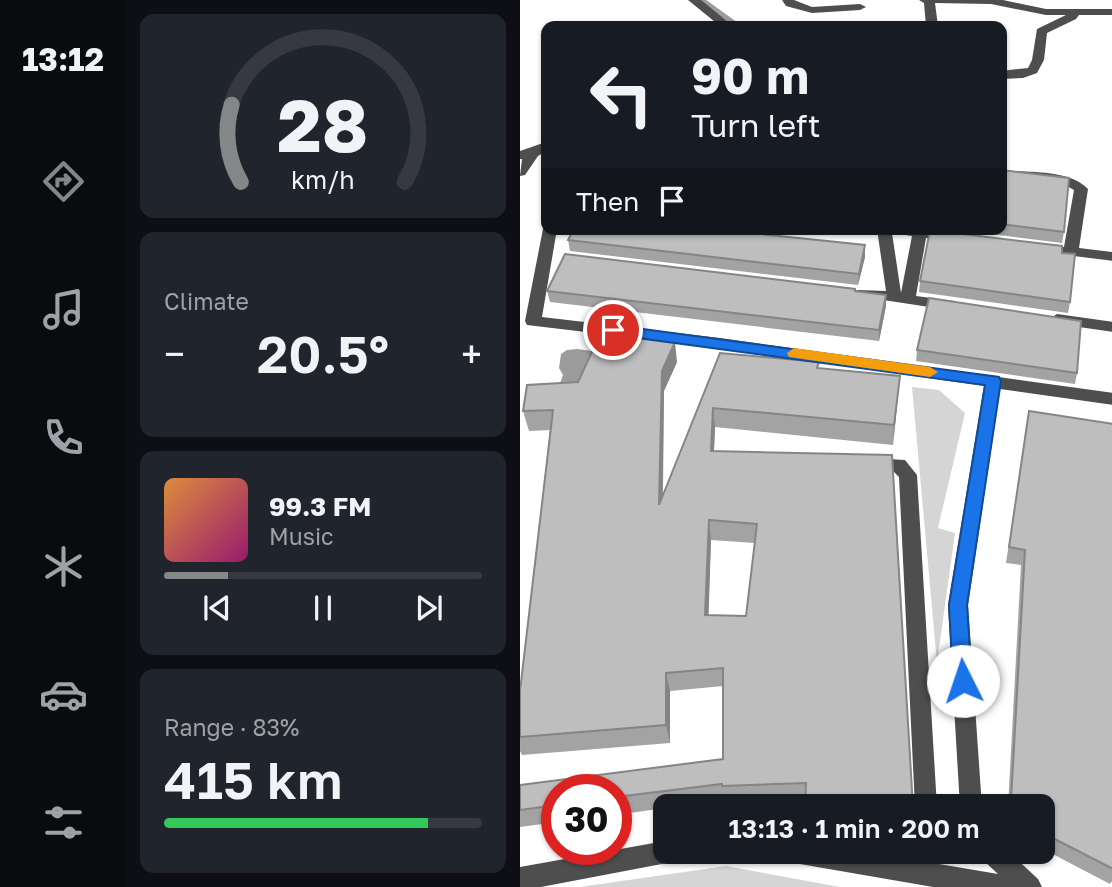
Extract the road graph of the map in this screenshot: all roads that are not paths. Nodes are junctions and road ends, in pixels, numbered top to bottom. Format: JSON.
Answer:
{"nodes":[{"id":1,"x":694,"y":0,"type":"edge"},
{"id":2,"x":788,"y":0,"type":"edge"},
{"id":3,"x":927,"y":1,"type":"edge"},
{"id":4,"x":860,"y":7,"type":"dead end"},
{"id":5,"x":1112,"y":12,"type":"edge"},
{"id":6,"x":1075,"y":13,"type":"junction"},
{"id":7,"x":721,"y":21,"type":"edge"},
{"id":8,"x":931,"y":21,"type":"edge"},
{"id":9,"x":1007,"y":75,"type":"edge"},
{"id":10,"x":526,"y":154,"type":"edge"},
{"id":11,"x":520,"y":172,"type":"edge"},
{"id":12,"x":1007,"y":175,"type":"edge"},
{"id":13,"x":550,"y":235,"type":"edge"},
{"id":14,"x":885,"y":235,"type":"edge"},
{"id":15,"x":919,"y":235,"type":"edge"},
{"id":16,"x":936,"y":235,"type":"edge"},
{"id":17,"x":961,"y":238,"type":"edge"},
{"id":18,"x":1030,"y":246,"type":"edge"},
{"id":19,"x":1071,"y":251,"type":"junction"},
{"id":20,"x":1112,"y":257,"type":"edge"},
{"id":21,"x":840,"y":291,"type":"edge"},
{"id":22,"x":901,"y":298,"type":"junction"},
{"id":23,"x":962,"y":306,"type":"edge"},
{"id":24,"x":1044,"y":318,"type":"edge"},
{"id":25,"x":1112,"y":327,"type":"edge"},
{"id":26,"x":993,"y":381,"type":"junction"},
{"id":27,"x":1112,"y":399,"type":"edge"},
{"id":28,"x":845,"y":465,"type":"edge"},
{"id":29,"x":926,"y":794,"type":"edge"},
{"id":30,"x":971,"y":794,"type":"edge"},
{"id":31,"x":653,"y":855,"type":"edge"},
{"id":32,"x":931,"y":864,"type":"edge"},
{"id":33,"x":1004,"y":864,"type":"edge"},
{"id":34,"x":520,"y":879,"type":"edge"},
{"id":35,"x":1004,"y":887,"type":"edge"},
{"id":36,"x":1030,"y":887,"type":"edge"}],
"edges":[{"from":1,"to":7,"type":"street"},
{"from":2,"to":4,"type":"street"},
{"from":3,"to":6,"type":"street"},
{"from":3,"to":8,"type":"street"},
{"from":5,"to":6,"type":"street"},
{"from":6,"to":9,"type":"street"},
{"from":10,"to":11,"type":"street"},
{"from":12,"to":19,"type":"street"},
{"from":13,"to":26,"type":"street"},
{"from":14,"to":22,"type":"street"},
{"from":15,"to":22,"type":"street"},
{"from":16,"to":17,"type":"street"},
{"from":18,"to":19,"type":"street"},
{"from":19,"to":20,"type":"street"},
{"from":21,"to":22,"type":"street"},
{"from":22,"to":23,"type":"street"},
{"from":24,"to":25,"type":"street"},
{"from":26,"to":27,"type":"street"},
{"from":26,"to":30,"type":"street"},
{"from":28,"to":29,"type":"street"},
{"from":31,"to":34,"type":"street"},
{"from":32,"to":35,"type":"street"},
{"from":33,"to":36,"type":"street"}]}
